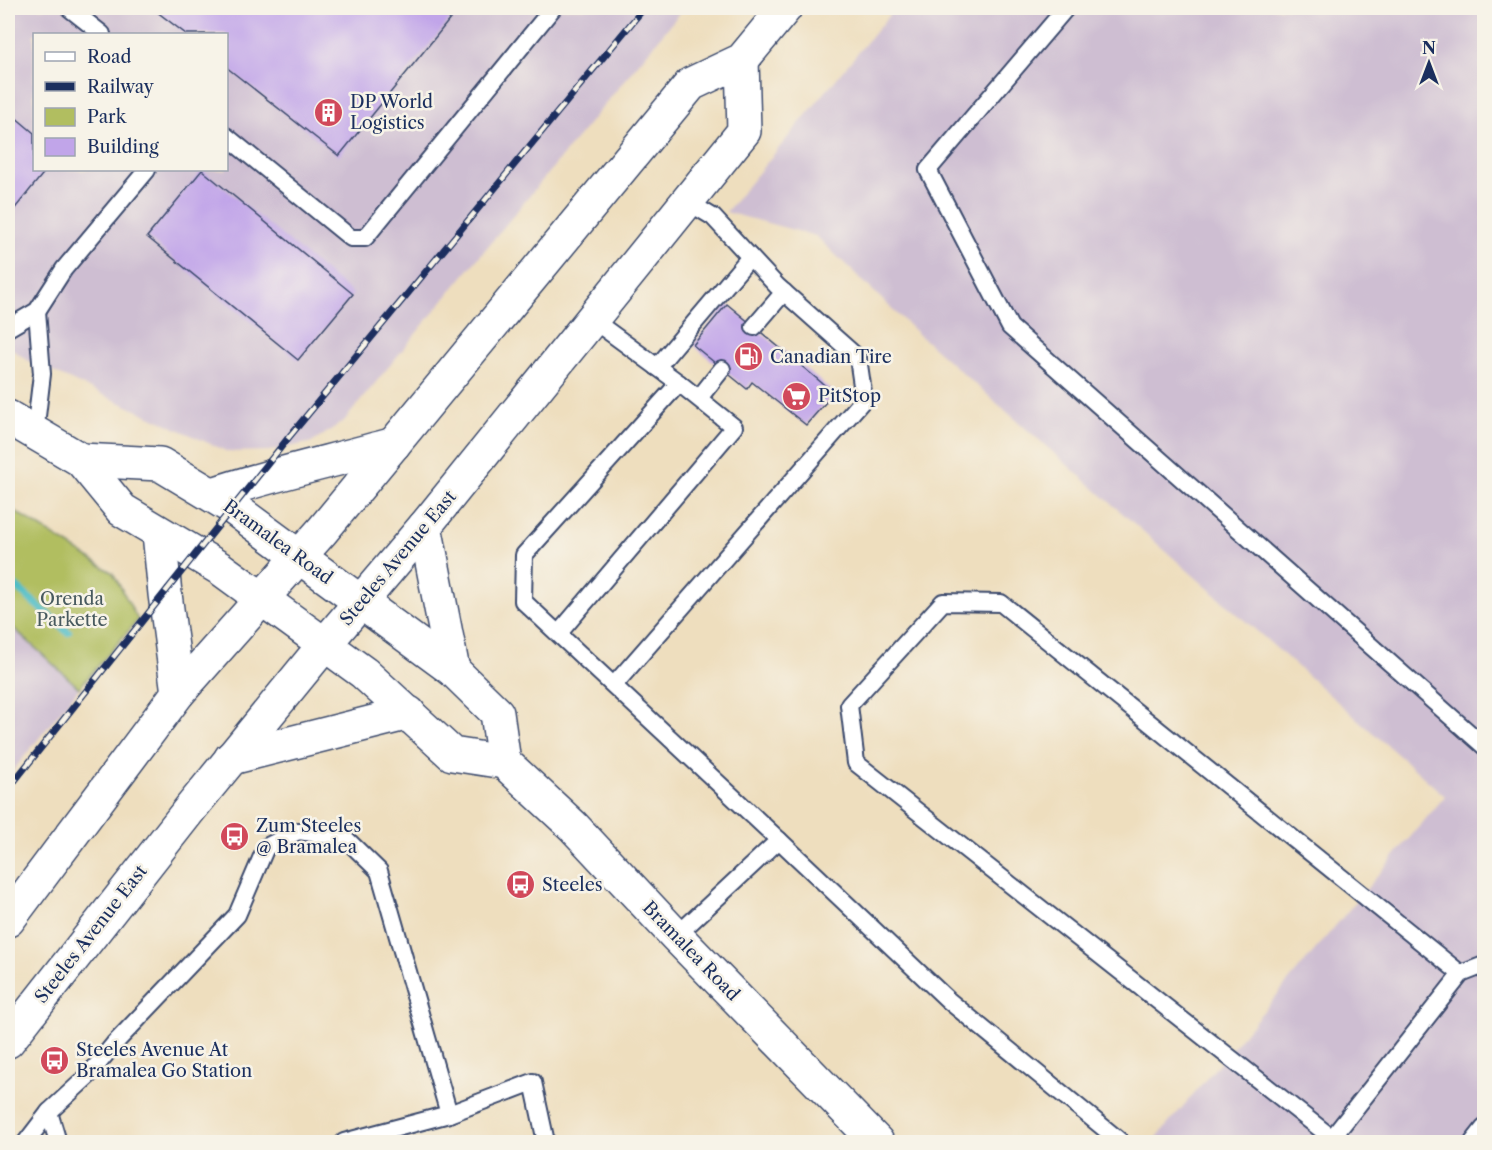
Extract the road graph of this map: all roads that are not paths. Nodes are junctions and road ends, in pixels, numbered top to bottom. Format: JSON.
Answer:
{"nodes":[{"id":1,"x":69,"y":8,"type":"edge"},
{"id":2,"x":553,"y":8,"type":"edge"},
{"id":3,"x":785,"y":8,"type":"edge"},
{"id":4,"x":1066,"y":8,"type":"edge"},
{"id":5,"x":101,"y":33,"type":"edge"},
{"id":6,"x":742,"y":60,"type":"junction"},
{"id":7,"x":228,"y":138,"type":"edge"},
{"id":8,"x":146,"y":171,"type":"edge"},
{"id":9,"x":688,"y":202,"type":"junction"},
{"id":10,"x":750,"y":257,"type":"junction"},
{"id":11,"x":783,"y":292,"type":"junction"},
{"id":12,"x":37,"y":311,"type":"junction"},
{"id":13,"x":593,"y":320,"type":"junction"},
{"id":14,"x":754,"y":327,"type":"dead end"},
{"id":15,"x":8,"y":328,"type":"edge"},
{"id":16,"x":657,"y":367,"type":"junction"},
{"id":17,"x":722,"y":369,"type":"dead end"},
{"id":18,"x":679,"y":383,"type":"junction"},
{"id":19,"x":699,"y":398,"type":"junction"},
{"id":20,"x":21,"y":425,"type":"edge"},
{"id":21,"x":394,"y":444,"type":"junction"},
{"id":22,"x":81,"y":460,"type":"junction"},
{"id":23,"x":213,"y":494,"type":"junction"},
{"id":24,"x":425,"y":526,"type":"junction"},
{"id":25,"x":159,"y":533,"type":"junction"},
{"id":26,"x":299,"y":557,"type":"junction"},
{"id":27,"x":262,"y":599,"type":"junction"},
{"id":28,"x":361,"y":603,"type":"junction"},
{"id":29,"x":559,"y":633,"type":"junction"},
{"id":30,"x":325,"y":644,"type":"junction"},
{"id":31,"x":453,"y":670,"type":"junction"},
{"id":32,"x":614,"y":685,"type":"junction"},
{"id":33,"x":178,"y":693,"type":"junction"},
{"id":34,"x":409,"y":713,"type":"junction"},
{"id":35,"x":1485,"y":746,"type":"edge"},
{"id":36,"x":231,"y":758,"type":"junction"},
{"id":37,"x":504,"y":762,"type":"junction"},
{"id":38,"x":779,"y":840,"type":"junction"},
{"id":39,"x":8,"y":920,"type":"edge"},
{"id":40,"x":676,"y":936,"type":"junction"},
{"id":41,"x":1485,"y":965,"type":"edge"},
{"id":42,"x":1461,"y":974,"type":"junction"},
{"id":43,"x":8,"y":1041,"type":"edge"},
{"id":44,"x":49,"y":1112,"type":"junction"},
{"id":45,"x":449,"y":1114,"type":"junction"},
{"id":46,"x":1485,"y":1128,"type":"edge"},
{"id":47,"x":26,"y":1143,"type":"edge"},
{"id":48,"x":58,"y":1143,"type":"edge"},
{"id":49,"x":344,"y":1143,"type":"edge"},
{"id":50,"x":546,"y":1143,"type":"edge"},
{"id":51,"x":877,"y":1143,"type":"edge"},
{"id":52,"x":1121,"y":1143,"type":"edge"},
{"id":53,"x":1473,"y":1143,"type":"edge"}],
"edges":[{"from":1,"to":5,"type":"lane"},
{"from":2,"to":7,"type":"lane"},
{"from":3,"to":6,"type":"main road"},
{"from":4,"to":35,"type":"lane"},
{"from":6,"to":9,"type":"main road","name":"Steeles Avenue East"},
{"from":6,"to":21,"type":"main road"},
{"from":8,"to":12,"type":"lane"},
{"from":9,"to":10,"type":"lane"},
{"from":9,"to":13,"type":"main road","name":"Steeles Avenue East"},
{"from":10,"to":11,"type":"lane"},
{"from":10,"to":16,"type":"lane"},
{"from":11,"to":14,"type":"lane"},
{"from":11,"to":32,"type":"lane"},
{"from":12,"to":15,"type":"lane"},
{"from":12,"to":20,"type":"lane"},
{"from":13,"to":16,"type":"lane"},
{"from":13,"to":24,"type":"main road","name":"Steeles Avenue East"},
{"from":16,"to":18,"type":"lane"},
{"from":17,"to":19,"type":"lane"},
{"from":18,"to":19,"type":"lane"},
{"from":18,"to":29,"type":"lane"},
{"from":19,"to":29,"type":"lane"},
{"from":20,"to":22,"type":"main road","name":"Bramalea Road"},
{"from":21,"to":23,"type":"main road"},
{"from":21,"to":26,"type":"main road"},
{"from":22,"to":23,"type":"main road","name":"Bramalea Road"},
{"from":22,"to":25,"type":"main road","name":"Bramalea Road"},
{"from":23,"to":26,"type":"main road","name":"Bramalea Road"},
{"from":24,"to":28,"type":"main road","name":"Steeles Avenue East"},
{"from":24,"to":31,"type":"main road"},
{"from":25,"to":27,"type":"main road","name":"Bramalea Road"},
{"from":25,"to":33,"type":"main road"},
{"from":26,"to":27,"type":"main road"},
{"from":26,"to":28,"type":"main road","name":"Bramalea Road"},
{"from":27,"to":30,"type":"main road","name":"Bramalea Road"},
{"from":27,"to":33,"type":"main road"},
{"from":28,"to":30,"type":"main road","name":"Steeles Avenue East"},
{"from":28,"to":31,"type":"main road","name":"Bramalea Road"},
{"from":29,"to":32,"type":"lane"},
{"from":30,"to":34,"type":"main road","name":"Bramalea Road"},
{"from":30,"to":36,"type":"main road","name":"Steeles Avenue East"},
{"from":31,"to":37,"type":"main road","name":"Bramalea Road"},
{"from":32,"to":38,"type":"lane"},
{"from":33,"to":39,"type":"main road"},
{"from":34,"to":36,"type":"main road"},
{"from":34,"to":37,"type":"main road","name":"Bramalea Road"},
{"from":36,"to":43,"type":"main road","name":"Steeles Avenue East"},
{"from":37,"to":40,"type":"main road","name":"Bramalea Road"},
{"from":38,"to":40,"type":"lane"},
{"from":38,"to":52,"type":"lane"},
{"from":40,"to":51,"type":"main road","name":"Bramalea Road"},
{"from":41,"to":42,"type":"lane"},
{"from":42,"to":42,"type":"lane"},
{"from":44,"to":45,"type":"lane"},
{"from":44,"to":47,"type":"lane"},
{"from":44,"to":48,"type":"lane"},
{"from":45,"to":49,"type":"lane"},
{"from":45,"to":50,"type":"lane"},
{"from":46,"to":53,"type":"lane"}]}
